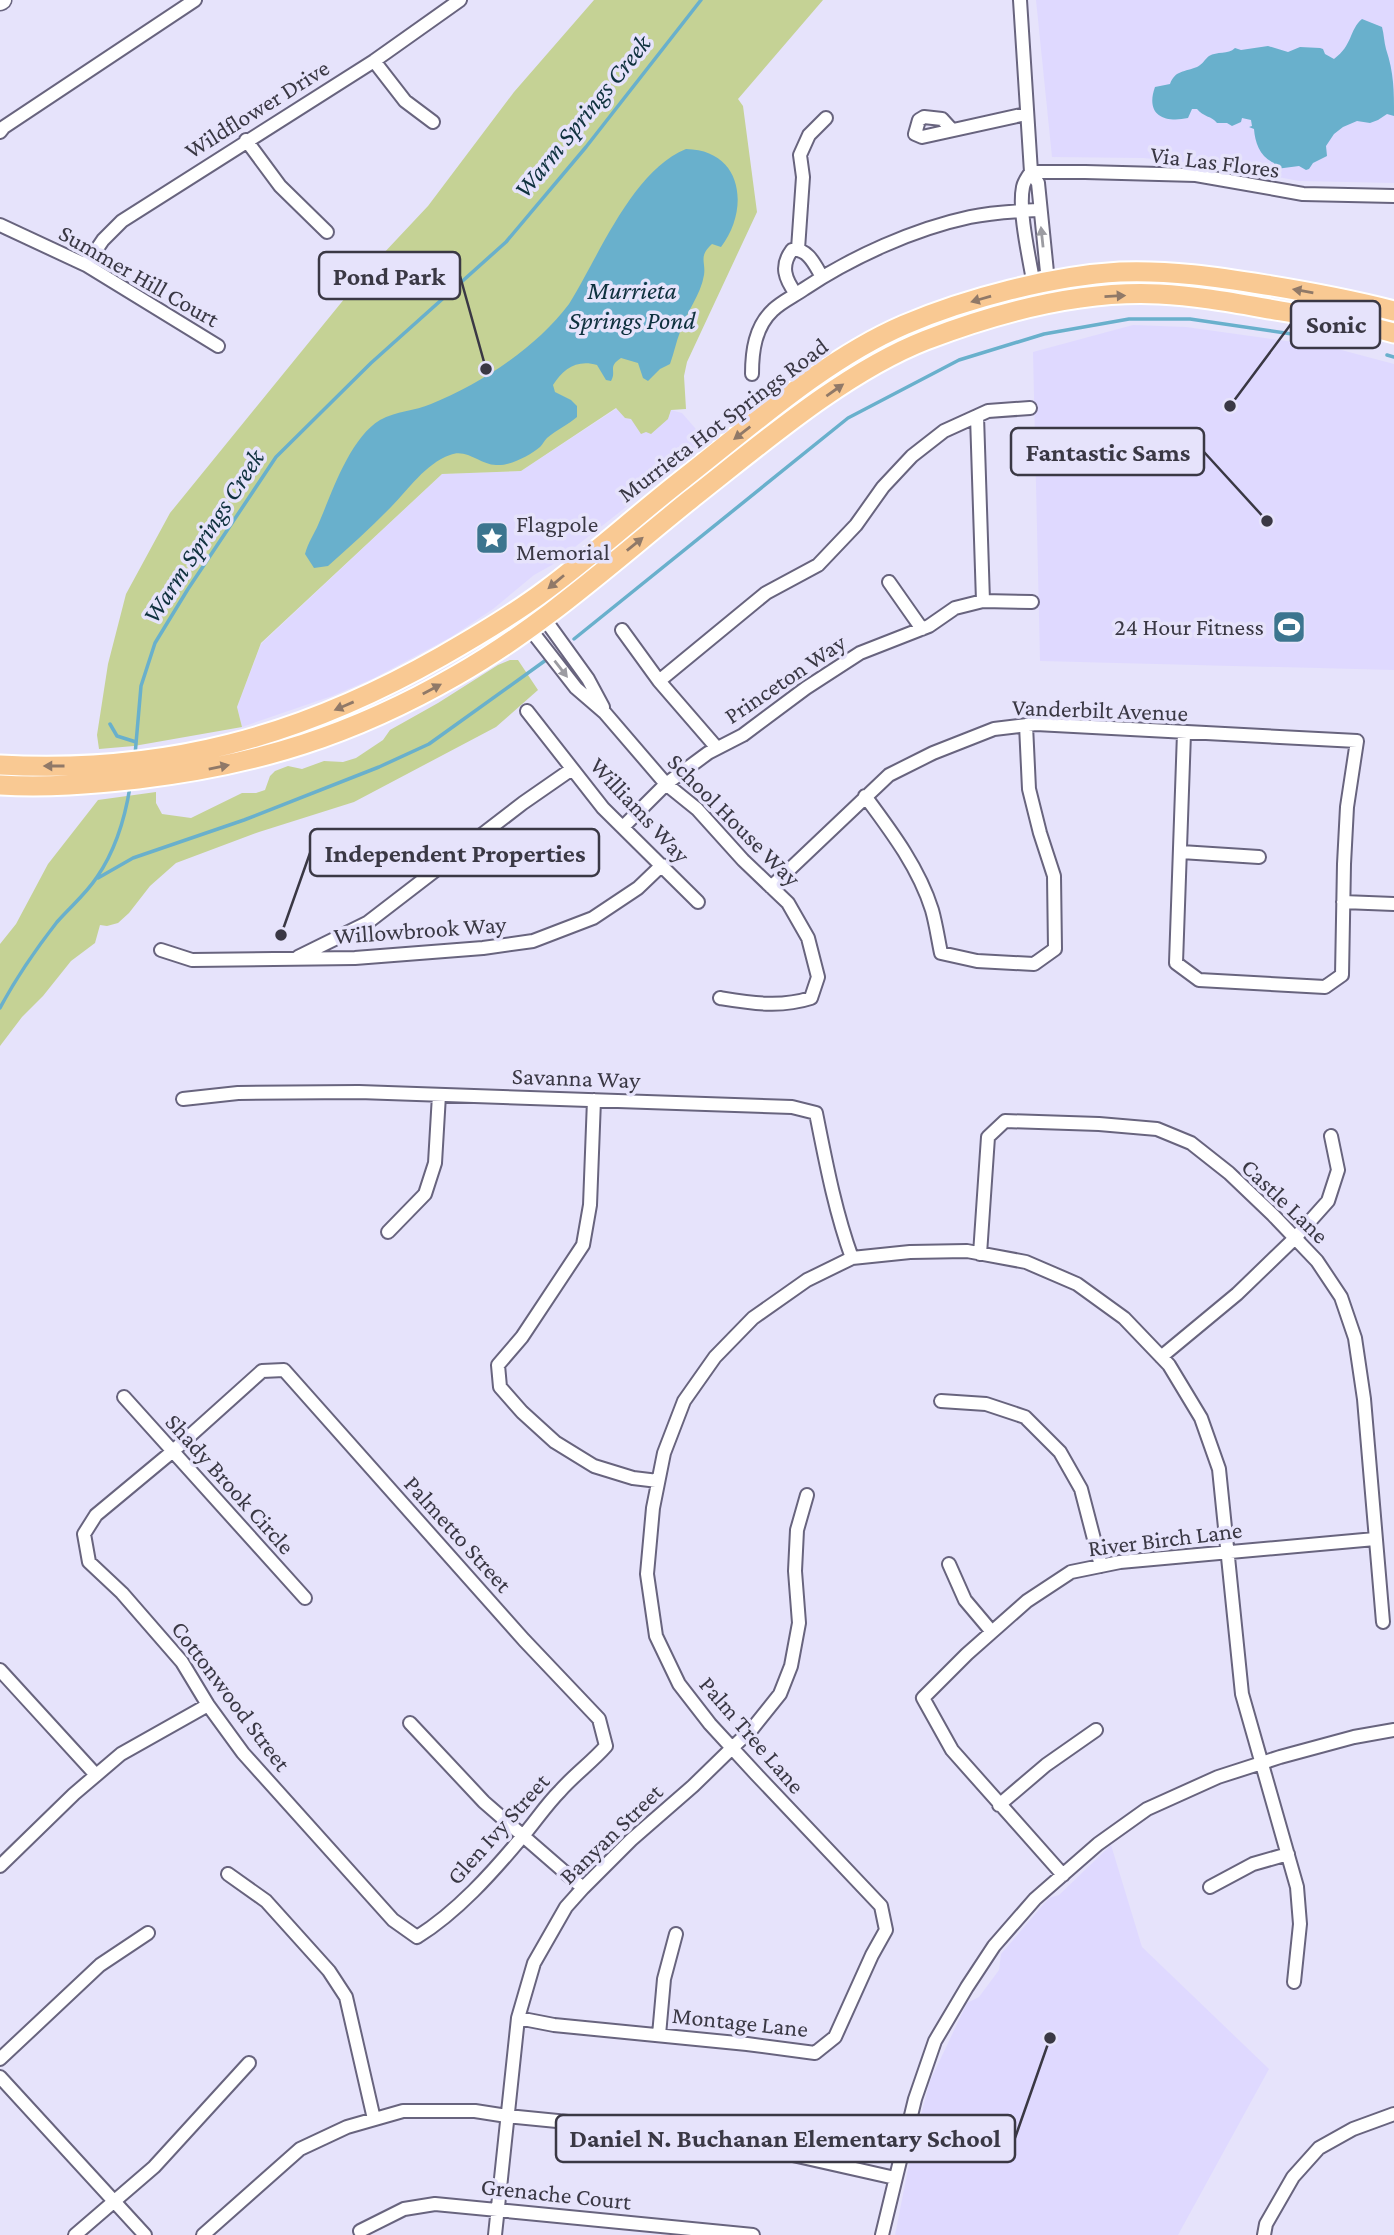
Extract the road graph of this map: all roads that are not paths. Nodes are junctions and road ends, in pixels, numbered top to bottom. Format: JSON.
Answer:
{"nodes":[{"id":1,"x":195,"y":0,"type":"edge"},
{"id":2,"x":460,"y":0,"type":"edge"},
{"id":3,"x":1020,"y":0,"type":"edge"},
{"id":4,"x":374,"y":61,"type":"junction"},
{"id":5,"x":1026,"y":114,"type":"junction"},
{"id":6,"x":826,"y":118,"type":"dead end"},
{"id":7,"x":433,"y":122,"type":"dead end"},
{"id":8,"x":951,"y":130,"type":"dead end"},
{"id":9,"x":0,"y":132,"type":"edge"},
{"id":10,"x":246,"y":140,"type":"junction"},
{"id":11,"x":1031,"y":172,"type":"junction"},
{"id":12,"x":1394,"y":196,"type":"edge"},
{"id":13,"x":1039,"y":210,"type":"junction"},
{"id":14,"x":1023,"y":211,"type":"junction"},
{"id":15,"x":0,"y":225,"type":"edge"},
{"id":16,"x":327,"y":232,"type":"dead end"},
{"id":17,"x":798,"y":249,"type":"junction"},
{"id":18,"x":86,"y":265,"type":"junction"},
{"id":19,"x":822,"y":277,"type":"junction"},
{"id":20,"x":1041,"y":284,"type":"junction"},
{"id":21,"x":796,"y":295,"type":"junction"},
{"id":22,"x":1048,"y":304,"type":"junction"},
{"id":23,"x":1394,"y":311,"type":"edge"},
{"id":24,"x":1394,"y":333,"type":"edge"},
{"id":25,"x":218,"y":346,"type":"dead end"},
{"id":26,"x":752,"y":374,"type":"dead end"},
{"id":27,"x":1030,"y":408,"type":"dead end"},
{"id":28,"x":977,"y":416,"type":"junction"},
{"id":29,"x":889,"y":582,"type":"dead end"},
{"id":30,"x":983,"y":601,"type":"junction"},
{"id":31,"x":1032,"y":602,"type":"dead end"},
{"id":32,"x":523,"y":606,"type":"junction"},
{"id":33,"x":536,"y":622,"type":"junction"},
{"id":34,"x":922,"y":629,"type":"junction"},
{"id":35,"x":622,"y":630,"type":"dead end"},
{"id":36,"x":659,"y":681,"type":"junction"},
{"id":37,"x":527,"y":711,"type":"dead end"},
{"id":38,"x":1026,"y":725,"type":"junction"},
{"id":39,"x":1184,"y":733,"type":"junction"},
{"id":40,"x":717,"y":748,"type":"junction"},
{"id":41,"x":0,"y":765,"type":"edge"},
{"id":42,"x":155,"y":768,"type":"junction"},
{"id":43,"x":572,"y":769,"type":"junction"},
{"id":44,"x":105,"y":774,"type":"junction"},
{"id":45,"x":666,"y":784,"type":"junction"},
{"id":46,"x":0,"y":785,"type":"edge"},
{"id":47,"x":865,"y":796,"type":"junction"},
{"id":48,"x":623,"y":827,"type":"junction"},
{"id":49,"x":1181,"y":852,"type":"junction"},
{"id":50,"x":1259,"y":857,"type":"dead end"},
{"id":51,"x":662,"y":865,"type":"junction"},
{"id":52,"x":771,"y":887,"type":"junction"},
{"id":53,"x":698,"y":902,"type":"dead end"},
{"id":54,"x":1343,"y":902,"type":"junction"},
{"id":55,"x":1394,"y":904,"type":"edge"},
{"id":56,"x":160,"y":950,"type":"dead end"},
{"id":57,"x":294,"y":959,"type":"junction"},
{"id":58,"x":719,"y":998,"type":"dead end"},
{"id":59,"x":439,"y":1095,"type":"junction"},
{"id":60,"x":183,"y":1098,"type":"dead end"},
{"id":61,"x":594,"y":1100,"type":"junction"},
{"id":62,"x":1331,"y":1136,"type":"dead end"},
{"id":63,"x":388,"y":1232,"type":"dead end"},
{"id":64,"x":1295,"y":1238,"type":"junction"},
{"id":65,"x":980,"y":1254,"type":"junction"},
{"id":66,"x":852,"y":1258,"type":"junction"},
{"id":67,"x":1161,"y":1357,"type":"junction"},
{"id":68,"x":124,"y":1397,"type":"dead end"},
{"id":69,"x":941,"y":1402,"type":"dead end"},
{"id":70,"x":173,"y":1451,"type":"junction"},
{"id":71,"x":659,"y":1480,"type":"junction"},
{"id":72,"x":807,"y":1495,"type":"dead end"},
{"id":73,"x":1375,"y":1539,"type":"junction"},
{"id":74,"x":1228,"y":1552,"type":"junction"},
{"id":75,"x":949,"y":1564,"type":"dead end"},
{"id":76,"x":1101,"y":1566,"type":"junction"},
{"id":77,"x":305,"y":1598,"type":"dead end"},
{"id":78,"x":1382,"y":1622,"type":"dead end"},
{"id":79,"x":992,"y":1632,"type":"junction"},
{"id":80,"x":0,"y":1670,"type":"edge"},
{"id":81,"x":208,"y":1705,"type":"junction"},
{"id":82,"x":410,"y":1723,"type":"dead end"},
{"id":83,"x":1096,"y":1730,"type":"dead end"},
{"id":84,"x":1394,"y":1730,"type":"edge"},
{"id":85,"x":606,"y":1746,"type":"joint"},
{"id":86,"x":732,"y":1748,"type":"junction"},
{"id":87,"x":1261,"y":1763,"type":"junction"},
{"id":88,"x":96,"y":1775,"type":"junction"},
{"id":89,"x":999,"y":1805,"type":"junction"},
{"id":90,"x":523,"y":1836,"type":"junction"},
{"id":91,"x":1288,"y":1854,"type":"junction"},
{"id":92,"x":0,"y":1866,"type":"edge"},
{"id":93,"x":228,"y":1874,"type":"dead end"},
{"id":94,"x":1063,"y":1875,"type":"junction"},
{"id":95,"x":1210,"y":1887,"type":"dead end"},
{"id":96,"x":583,"y":1888,"type":"junction"},
{"id":97,"x":886,"y":1930,"type":"joint"},
{"id":98,"x":148,"y":1933,"type":"dead end"},
{"id":99,"x":677,"y":1934,"type":"dead end"},
{"id":100,"x":417,"y":1937,"type":"joint"},
{"id":101,"x":1294,"y":1982,"type":"dead end"},
{"id":102,"x":518,"y":2018,"type":"junction"},
{"id":103,"x":659,"y":2035,"type":"junction"},
{"id":104,"x":0,"y":2059,"type":"edge"},
{"id":105,"x":249,"y":2063,"type":"dead end"},
{"id":106,"x":0,"y":2077,"type":"edge"},
{"id":107,"x":1394,"y":2114,"type":"edge"},
{"id":108,"x":508,"y":2116,"type":"junction"},
{"id":109,"x":374,"y":2119,"type":"junction"},
{"id":110,"x":895,"y":2178,"type":"junction"},
{"id":111,"x":113,"y":2200,"type":"junction"},
{"id":112,"x":497,"y":2208,"type":"junction"},
{"id":113,"x":360,"y":2231,"type":"dead end"},
{"id":114,"x":75,"y":2235,"type":"edge"},
{"id":115,"x":145,"y":2235,"type":"edge"},
{"id":116,"x":203,"y":2235,"type":"edge"},
{"id":117,"x":495,"y":2235,"type":"edge"},
{"id":118,"x":753,"y":2235,"type":"edge"},
{"id":119,"x":882,"y":2235,"type":"edge"},
{"id":120,"x":1264,"y":2235,"type":"edge"}],
"edges":[{"from":1,"to":9,"type":"street"},
{"from":2,"to":4,"type":"street","name":"Wildflower Drive"},
{"from":3,"to":5,"type":"street"},
{"from":4,"to":7,"type":"street"},
{"from":4,"to":10,"type":"street","name":"Wildflower Drive"},
{"from":5,"to":8,"type":"street"},
{"from":5,"to":11,"type":"street"},
{"from":6,"to":17,"type":"street"},
{"from":10,"to":16,"type":"street"},
{"from":10,"to":18,"type":"street","name":"Wildflower Drive"},
{"from":11,"to":12,"type":"street","name":"Via Las Flores"},
{"from":11,"to":13,"type":"street"},
{"from":11,"to":14,"type":"street"},
{"from":13,"to":14,"type":"street"},
{"from":20,"to":13,"type":"street","one_way":true},
{"from":14,"to":19,"type":"street"},
{"from":14,"to":20,"type":"street"},
{"from":15,"to":18,"type":"street","name":"Summer Hill Court"},
{"from":17,"to":19,"type":"street"},
{"from":17,"to":21,"type":"street"},
{"from":18,"to":25,"type":"street","name":"Summer Hill Court"},
{"from":19,"to":21,"type":"street"},
{"from":20,"to":22,"type":"street"},
{"from":23,"to":20,"type":"main road","name":"Murrieta Hot Springs Road","one_way":true},
{"from":20,"to":32,"type":"main road","name":"Murrieta Hot Springs Road","one_way":true},
{"from":21,"to":26,"type":"street"},
{"from":22,"to":24,"type":"main road","name":"Murrieta Hot Springs Road","one_way":true},
{"from":33,"to":22,"type":"main road","name":"Murrieta Hot Springs Road","one_way":true},
{"from":27,"to":28,"type":"street"},
{"from":28,"to":30,"type":"street"},
{"from":28,"to":36,"type":"street"},
{"from":29,"to":34,"type":"street"},
{"from":30,"to":31,"type":"street","name":"Princeton Way"},
{"from":30,"to":34,"type":"street","name":"Princeton Way"},
{"from":32,"to":33,"type":"street","name":"School House Way"},
{"from":32,"to":33,"type":"street","name":"School House Way"},
{"from":32,"to":42,"type":"main road","name":"Murrieta Hot Springs Road","one_way":true},
{"from":42,"to":33,"type":"main road","name":"Murrieta Hot Springs Road","one_way":true},
{"from":33,"to":45,"type":"street","name":"School House Way"},
{"from":34,"to":40,"type":"street","name":"Princeton Way"},
{"from":35,"to":36,"type":"street"},
{"from":36,"to":40,"type":"street"},
{"from":37,"to":43,"type":"street","name":"Williams Way"},
{"from":38,"to":39,"type":"street","name":"Vanderbilt Avenue"},
{"from":38,"to":47,"type":"street","name":"Vanderbilt Avenue"},
{"from":38,"to":47,"type":"street"},
{"from":39,"to":49,"type":"street"},
{"from":39,"to":54,"type":"street","name":"Vanderbilt Avenue"},
{"from":40,"to":45,"type":"street","name":"Princeton Way"},
{"from":44,"to":41,"type":"main road","name":"Murrieta Hot Springs Road","one_way":true},
{"from":42,"to":44,"type":"main road","name":"Murrieta Hot Springs Road"},
{"from":43,"to":48,"type":"street","name":"Williams Way"},
{"from":43,"to":57,"type":"street"},
{"from":44,"to":46,"type":"main road","name":"Murrieta Hot Springs Road"},
{"from":45,"to":48,"type":"street","name":"Princeton Way"},
{"from":45,"to":52,"type":"street","name":"School House Way"},
{"from":47,"to":52,"type":"street","name":"Vanderbilt Avenue"},
{"from":48,"to":51,"type":"street","name":"Williams Way"},
{"from":49,"to":50,"type":"street"},
{"from":49,"to":54,"type":"street"},
{"from":51,"to":53,"type":"street","name":"Williams Way"},
{"from":51,"to":57,"type":"street","name":"Willowbrook Way"},
{"from":52,"to":58,"type":"street","name":"School House Way"},
{"from":54,"to":55,"type":"street"},
{"from":56,"to":57,"type":"street","name":"Willowbrook Way"},
{"from":59,"to":60,"type":"street","name":"Savanna Way"},
{"from":59,"to":61,"type":"street","name":"Savanna Way"},
{"from":59,"to":63,"type":"street"},
{"from":61,"to":66,"type":"street","name":"Savanna Way"},
{"from":61,"to":71,"type":"street"},
{"from":62,"to":64,"type":"street"},
{"from":64,"to":65,"type":"street","name":"Castle Lane"},
{"from":64,"to":67,"type":"street"},
{"from":64,"to":73,"type":"street","name":"Castle Lane"},
{"from":65,"to":66,"type":"street","name":"Palm Tree Lane"},
{"from":65,"to":67,"type":"street","name":"Palm Tree Lane"},
{"from":66,"to":71,"type":"street","name":"Palm Tree Lane"},
{"from":67,"to":74,"type":"street","name":"Palm Tree Lane"},
{"from":68,"to":70,"type":"street","name":"Shady Brook Circle"},
{"from":69,"to":76,"type":"street"},
{"from":70,"to":77,"type":"street","name":"Shady Brook Circle"},
{"from":70,"to":81,"type":"street","name":"Cottonwood Street"},
{"from":70,"to":85,"type":"street","name":"Palmetto Street"},
{"from":71,"to":86,"type":"street","name":"Palm Tree Lane"},
{"from":72,"to":86,"type":"street","name":"Banyan Street"},
{"from":73,"to":74,"type":"street","name":"River Birch Lane"},
{"from":73,"to":78,"type":"street","name":"Castle Lane"},
{"from":74,"to":76,"type":"street","name":"River Birch Lane"},
{"from":74,"to":87,"type":"street","name":"Palm Tree Lane"},
{"from":75,"to":79,"type":"street"},
{"from":76,"to":79,"type":"street","name":"River Birch Lane"},
{"from":79,"to":89,"type":"street","name":"River Birch Lane"},
{"from":80,"to":88,"type":"street"},
{"from":81,"to":88,"type":"street"},
{"from":81,"to":100,"type":"street","name":"Cottonwood Street"},
{"from":82,"to":90,"type":"street"},
{"from":83,"to":89,"type":"street"},
{"from":84,"to":87,"type":"street"},
{"from":85,"to":90,"type":"street","name":"Glen Ivy Street"},
{"from":86,"to":96,"type":"street","name":"Banyan Street"},
{"from":86,"to":97,"type":"street","name":"Palm Tree Lane"},
{"from":87,"to":91,"type":"street","name":"Palm Tree Lane"},
{"from":87,"to":94,"type":"street"},
{"from":88,"to":92,"type":"street"},
{"from":89,"to":94,"type":"street"},
{"from":90,"to":96,"type":"street"},
{"from":90,"to":100,"type":"street","name":"Glen Ivy Street"},
{"from":91,"to":95,"type":"street"},
{"from":91,"to":101,"type":"street","name":"Palm Tree Lane"},
{"from":93,"to":109,"type":"street"},
{"from":94,"to":110,"type":"street"},
{"from":96,"to":102,"type":"street","name":"Banyan Street"},
{"from":97,"to":103,"type":"street","name":"Montage Lane"},
{"from":98,"to":104,"type":"street"},
{"from":99,"to":103,"type":"street"},
{"from":102,"to":103,"type":"street","name":"Montage Lane"},
{"from":102,"to":108,"type":"street","name":"Banyan Street"},
{"from":105,"to":111,"type":"street"},
{"from":106,"to":111,"type":"street"},
{"from":107,"to":120,"type":"street"},
{"from":108,"to":109,"type":"street"},
{"from":108,"to":110,"type":"street"},
{"from":108,"to":112,"type":"street","name":"Banyan Street"},
{"from":109,"to":116,"type":"street"},
{"from":110,"to":119,"type":"street"},
{"from":111,"to":114,"type":"street"},
{"from":111,"to":115,"type":"street"},
{"from":112,"to":113,"type":"street","name":"Grenache Court"},
{"from":112,"to":117,"type":"street","name":"Banyan Street"},
{"from":112,"to":118,"type":"street","name":"Grenache Court"}]}
